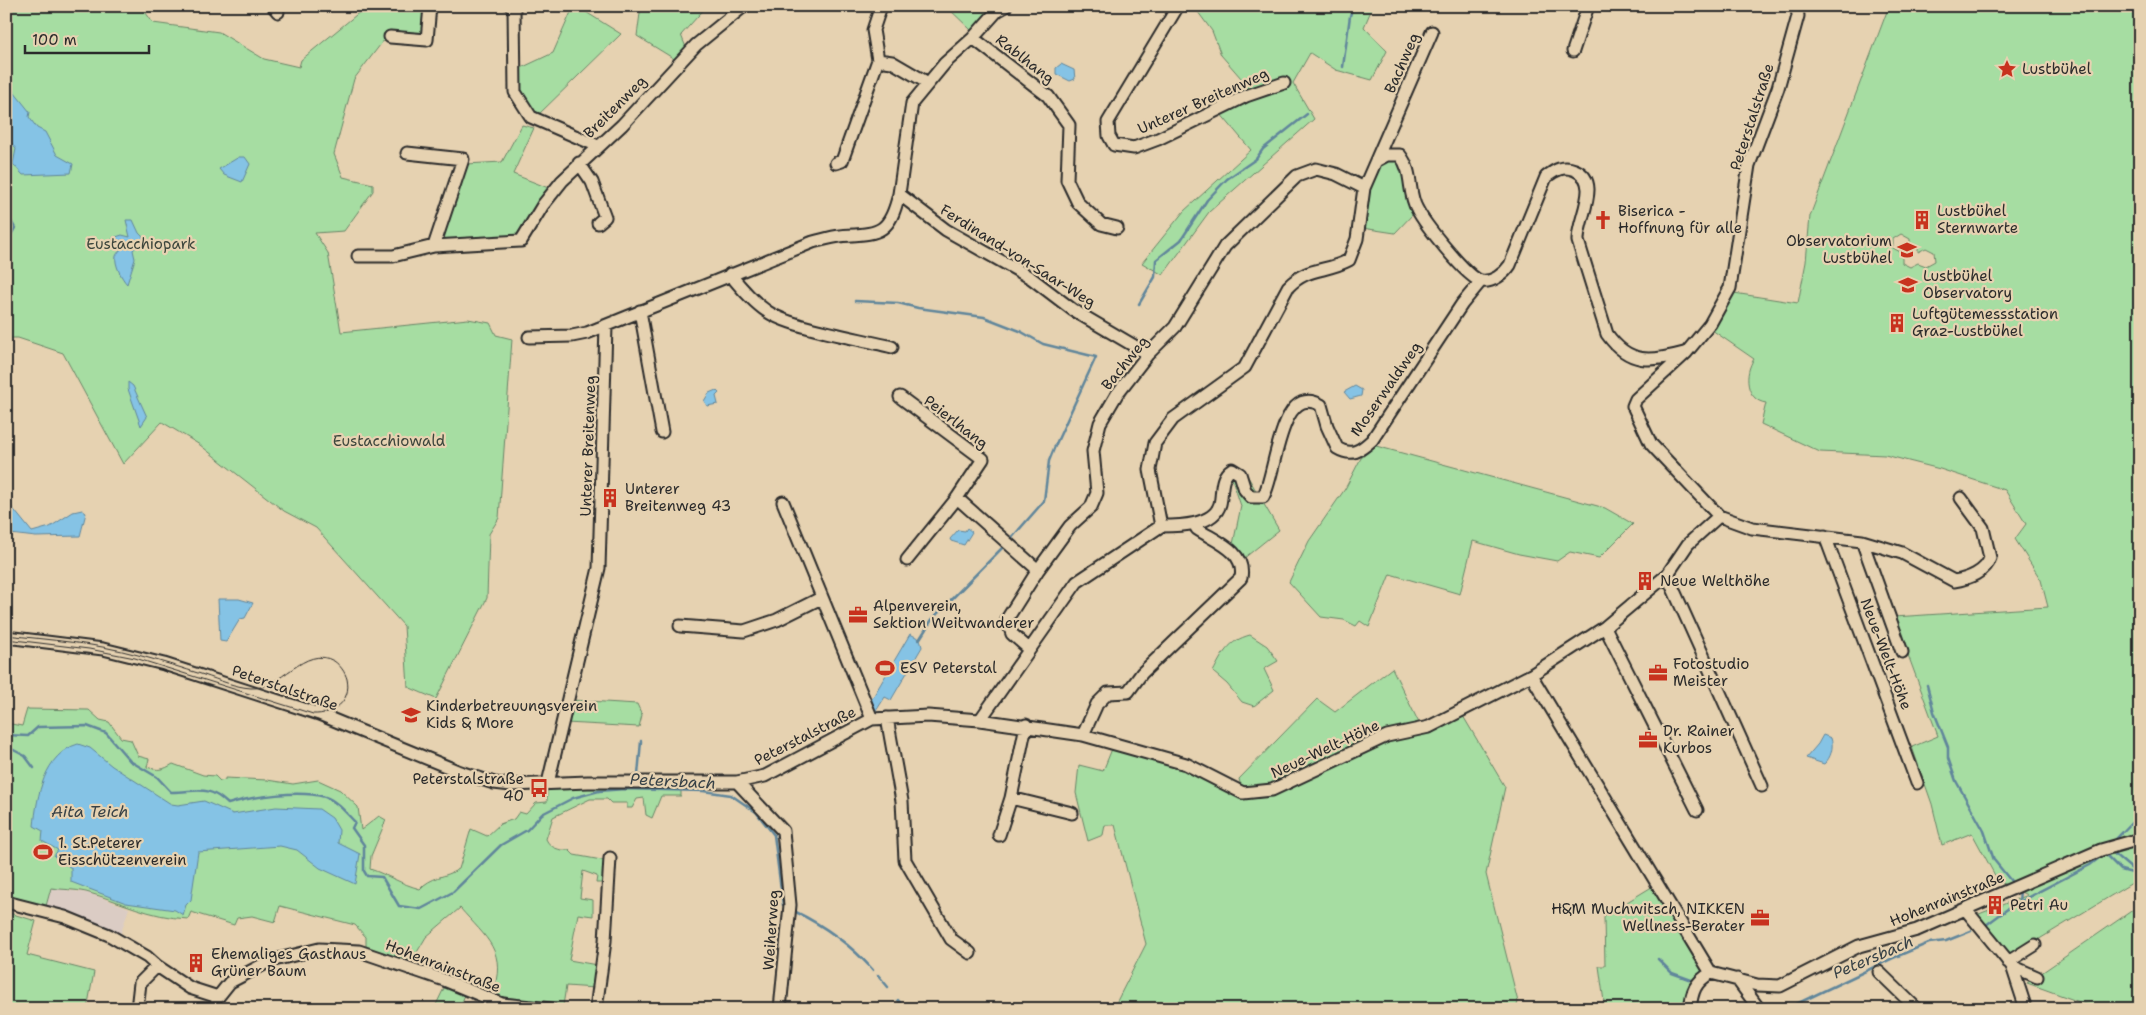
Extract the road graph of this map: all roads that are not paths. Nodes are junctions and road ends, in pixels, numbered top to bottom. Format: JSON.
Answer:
{"nodes":[{"id":1,"x":430,"y":6,"type":"edge"},
{"id":2,"x":744,"y":6,"type":"edge"},
{"id":3,"x":881,"y":6,"type":"edge"},
{"id":4,"x":1006,"y":6,"type":"edge"},
{"id":5,"x":1178,"y":6,"type":"edge"},
{"id":6,"x":1588,"y":6,"type":"edge"},
{"id":7,"x":1797,"y":6,"type":"edge"},
{"id":8,"x":514,"y":7,"type":"edge"},
{"id":9,"x":1432,"y":32,"type":"dead end"},
{"id":10,"x":390,"y":36,"type":"dead end"},
{"id":11,"x":972,"y":38,"type":"junction"},
{"id":12,"x":1573,"y":51,"type":"dead end"},
{"id":13,"x":878,"y":60,"type":"junction"},
{"id":14,"x":928,"y":83,"type":"junction"},
{"id":15,"x":1284,"y":83,"type":"dead end"},
{"id":16,"x":598,"y":146,"type":"junction"},
{"id":17,"x":407,"y":153,"type":"dead end"},
{"id":18,"x":1376,"y":161,"type":"junction"},
{"id":19,"x":580,"y":163,"type":"junction"},
{"id":20,"x":836,"y":163,"type":"dead end"},
{"id":21,"x":1364,"y":188,"type":"junction"},
{"id":22,"x":899,"y":194,"type":"junction"},
{"id":23,"x":598,"y":223,"type":"dead end"},
{"id":24,"x":1117,"y":228,"type":"dead end"},
{"id":25,"x":434,"y":246,"type":"junction"},
{"id":26,"x":358,"y":256,"type":"dead end"},
{"id":27,"x":730,"y":274,"type":"junction"},
{"id":28,"x":1481,"y":281,"type":"junction"},
{"id":29,"x":640,"y":311,"type":"junction"},
{"id":30,"x":606,"y":326,"type":"junction"},
{"id":31,"x":529,"y":337,"type":"dead end"},
{"id":32,"x":892,"y":347,"type":"dead end"},
{"id":33,"x":1686,"y":353,"type":"junction"},
{"id":34,"x":1148,"y":354,"type":"junction"},
{"id":35,"x":900,"y":398,"type":"dead end"},
{"id":36,"x":662,"y":432,"type":"dead end"},
{"id":37,"x":957,"y":498,"type":"junction"},
{"id":38,"x":1961,"y":498,"type":"dead end"},
{"id":39,"x":784,"y":502,"type":"dead end"},
{"id":40,"x":1718,"y":516,"type":"junction"},
{"id":41,"x":1194,"y":524,"type":"junction"},
{"id":42,"x":1161,"y":526,"type":"junction"},
{"id":43,"x":1825,"y":536,"type":"junction"},
{"id":44,"x":1862,"y":541,"type":"junction"},
{"id":45,"x":907,"y":560,"type":"dead end"},
{"id":46,"x":1038,"y":570,"type":"junction"},
{"id":47,"x":1666,"y":575,"type":"junction"},
{"id":48,"x":821,"y":598,"type":"junction"},
{"id":49,"x":680,"y":626,"type":"dead end"},
{"id":50,"x":1605,"y":627,"type":"junction"},
{"id":51,"x":6,"y":637,"type":"edge"},
{"id":52,"x":1029,"y":649,"type":"junction"},
{"id":53,"x":1902,"y":652,"type":"dead end"},
{"id":54,"x":1532,"y":675,"type":"junction"},
{"id":55,"x":887,"y":718,"type":"junction"},
{"id":56,"x":872,"y":719,"type":"junction"},
{"id":57,"x":980,"y":720,"type":"junction"},
{"id":58,"x":1026,"y":726,"type":"junction"},
{"id":59,"x":1083,"y":735,"type":"junction"},
{"id":60,"x":737,"y":782,"type":"junction"},
{"id":61,"x":548,"y":783,"type":"junction"},
{"id":62,"x":1918,"y":783,"type":"dead end"},
{"id":63,"x":1762,"y":786,"type":"dead end"},
{"id":64,"x":1011,"y":798,"type":"junction"},
{"id":65,"x":1697,"y":810,"type":"dead end"},
{"id":66,"x":1072,"y":813,"type":"dead end"},
{"id":67,"x":999,"y":835,"type":"dead end"},
{"id":68,"x":2140,"y":839,"type":"edge"},
{"id":69,"x":610,"y":858,"type":"dead end"},
{"id":70,"x":6,"y":902,"type":"edge"},
{"id":71,"x":1966,"y":910,"type":"junction"},
{"id":72,"x":2034,"y":945,"type":"dead end"},
{"id":73,"x":970,"y":952,"type":"dead end"},
{"id":74,"x":2010,"y":964,"type":"junction"},
{"id":75,"x":157,"y":966,"type":"junction"},
{"id":76,"x":1879,"y":972,"type":"dead end"},
{"id":77,"x":1711,"y":973,"type":"junction"},
{"id":78,"x":2037,"y":977,"type":"dead end"},
{"id":79,"x":1737,"y":979,"type":"junction"},
{"id":80,"x":218,"y":997,"type":"junction"},
{"id":81,"x":137,"y":1009,"type":"edge"},
{"id":82,"x":215,"y":1009,"type":"edge"},
{"id":83,"x":551,"y":1009,"type":"edge"},
{"id":84,"x":596,"y":1009,"type":"edge"},
{"id":85,"x":780,"y":1009,"type":"edge"},
{"id":86,"x":1690,"y":1009,"type":"edge"},
{"id":87,"x":1759,"y":1009,"type":"edge"},
{"id":88,"x":1917,"y":1009,"type":"edge"},
{"id":89,"x":2026,"y":1009,"type":"edge"}],
"edges":[{"from":1,"to":10,"type":"street"},
{"from":2,"to":16,"type":"street","name":"Breitenweg"},
{"from":3,"to":13,"type":"street"},
{"from":4,"to":11,"type":"street"},
{"from":5,"to":15,"type":"street","name":"Unterer Breitenweg"},
{"from":6,"to":12,"type":"street"},
{"from":7,"to":33,"type":"street","name":"Peterstalstraße"},
{"from":8,"to":16,"type":"street"},
{"from":9,"to":18,"type":"street","name":"Bachweg"},
{"from":11,"to":14,"type":"street"},
{"from":11,"to":24,"type":"street","name":"Rablhang"},
{"from":13,"to":14,"type":"street"},
{"from":13,"to":20,"type":"street"},
{"from":14,"to":22,"type":"street"},
{"from":16,"to":19,"type":"street","name":"Breitenweg"},
{"from":17,"to":25,"type":"street"},
{"from":18,"to":21,"type":"street"},
{"from":18,"to":28,"type":"street"},
{"from":19,"to":23,"type":"street"},
{"from":19,"to":25,"type":"street","name":"Breitenweg"},
{"from":21,"to":34,"type":"street","name":"Bachweg"},
{"from":21,"to":42,"type":"street"},
{"from":22,"to":27,"type":"street"},
{"from":22,"to":34,"type":"street","name":"Ferdinand-von-Saar-Weg"},
{"from":25,"to":26,"type":"street"},
{"from":27,"to":29,"type":"street"},
{"from":27,"to":32,"type":"street"},
{"from":28,"to":33,"type":"street"},
{"from":28,"to":41,"type":"street","name":"Moserwaldweg"},
{"from":29,"to":30,"type":"street"},
{"from":29,"to":36,"type":"street"},
{"from":30,"to":31,"type":"street"},
{"from":30,"to":61,"type":"street","name":"Unterer Breitenweg"},
{"from":33,"to":40,"type":"street"},
{"from":34,"to":46,"type":"street","name":"Bachweg"},
{"from":35,"to":37,"type":"street","name":"Peierlhang"},
{"from":37,"to":45,"type":"street","name":"Peierlhang"},
{"from":37,"to":46,"type":"street"},
{"from":38,"to":44,"type":"street"},
{"from":39,"to":48,"type":"street"},
{"from":40,"to":43,"type":"street"},
{"from":40,"to":47,"type":"street","name":"Neue-Welt-Höhe"},
{"from":41,"to":42,"type":"street","name":"Moserwaldweg"},
{"from":41,"to":59,"type":"street"},
{"from":42,"to":52,"type":"street"},
{"from":43,"to":44,"type":"street"},
{"from":43,"to":62,"type":"street","name":"Neue-Welt-Höhe"},
{"from":44,"to":53,"type":"street","name":"Neue-Welt-Höhe"},
{"from":46,"to":52,"type":"street","name":"Bachweg"},
{"from":47,"to":50,"type":"street","name":"Neue-Welt-Höhe"},
{"from":47,"to":63,"type":"street"},
{"from":48,"to":49,"type":"street"},
{"from":48,"to":56,"type":"street"},
{"from":50,"to":54,"type":"street","name":"Neue-Welt-Höhe"},
{"from":50,"to":65,"type":"street"},
{"from":51,"to":61,"type":"street","name":"Peterstalstraße"},
{"from":52,"to":57,"type":"street"},
{"from":54,"to":59,"type":"street","name":"Neue-Welt-Höhe"},
{"from":54,"to":77,"type":"street"},
{"from":55,"to":56,"type":"street","name":"Peterstalstraße"},
{"from":55,"to":57,"type":"street","name":"Peterstalstraße"},
{"from":55,"to":73,"type":"street"},
{"from":56,"to":60,"type":"street","name":"Peterstalstraße"},
{"from":57,"to":58,"type":"street","name":"Neue-Welt-Höhe"},
{"from":58,"to":59,"type":"street","name":"Neue-Welt-Höhe"},
{"from":58,"to":64,"type":"street"},
{"from":60,"to":61,"type":"street","name":"Peterstalstraße"},
{"from":60,"to":85,"type":"street","name":"Weiherweg"},
{"from":64,"to":66,"type":"street"},
{"from":64,"to":67,"type":"street"},
{"from":68,"to":71,"type":"street","name":"Hohenrainstraße"},
{"from":69,"to":84,"type":"street"},
{"from":70,"to":75,"type":"street"},
{"from":71,"to":74,"type":"street"},
{"from":71,"to":79,"type":"street","name":"Hohenrainstraße"},
{"from":72,"to":74,"type":"street"},
{"from":74,"to":78,"type":"street"},
{"from":74,"to":89,"type":"street"},
{"from":75,"to":80,"type":"street"},
{"from":75,"to":81,"type":"street"},
{"from":76,"to":88,"type":"street"},
{"from":77,"to":79,"type":"street","name":"Hohenrainstraße"},
{"from":77,"to":86,"type":"street"},
{"from":79,"to":87,"type":"street"},
{"from":80,"to":82,"type":"street"},
{"from":80,"to":83,"type":"street","name":"Hohenrainstraße"}]}
